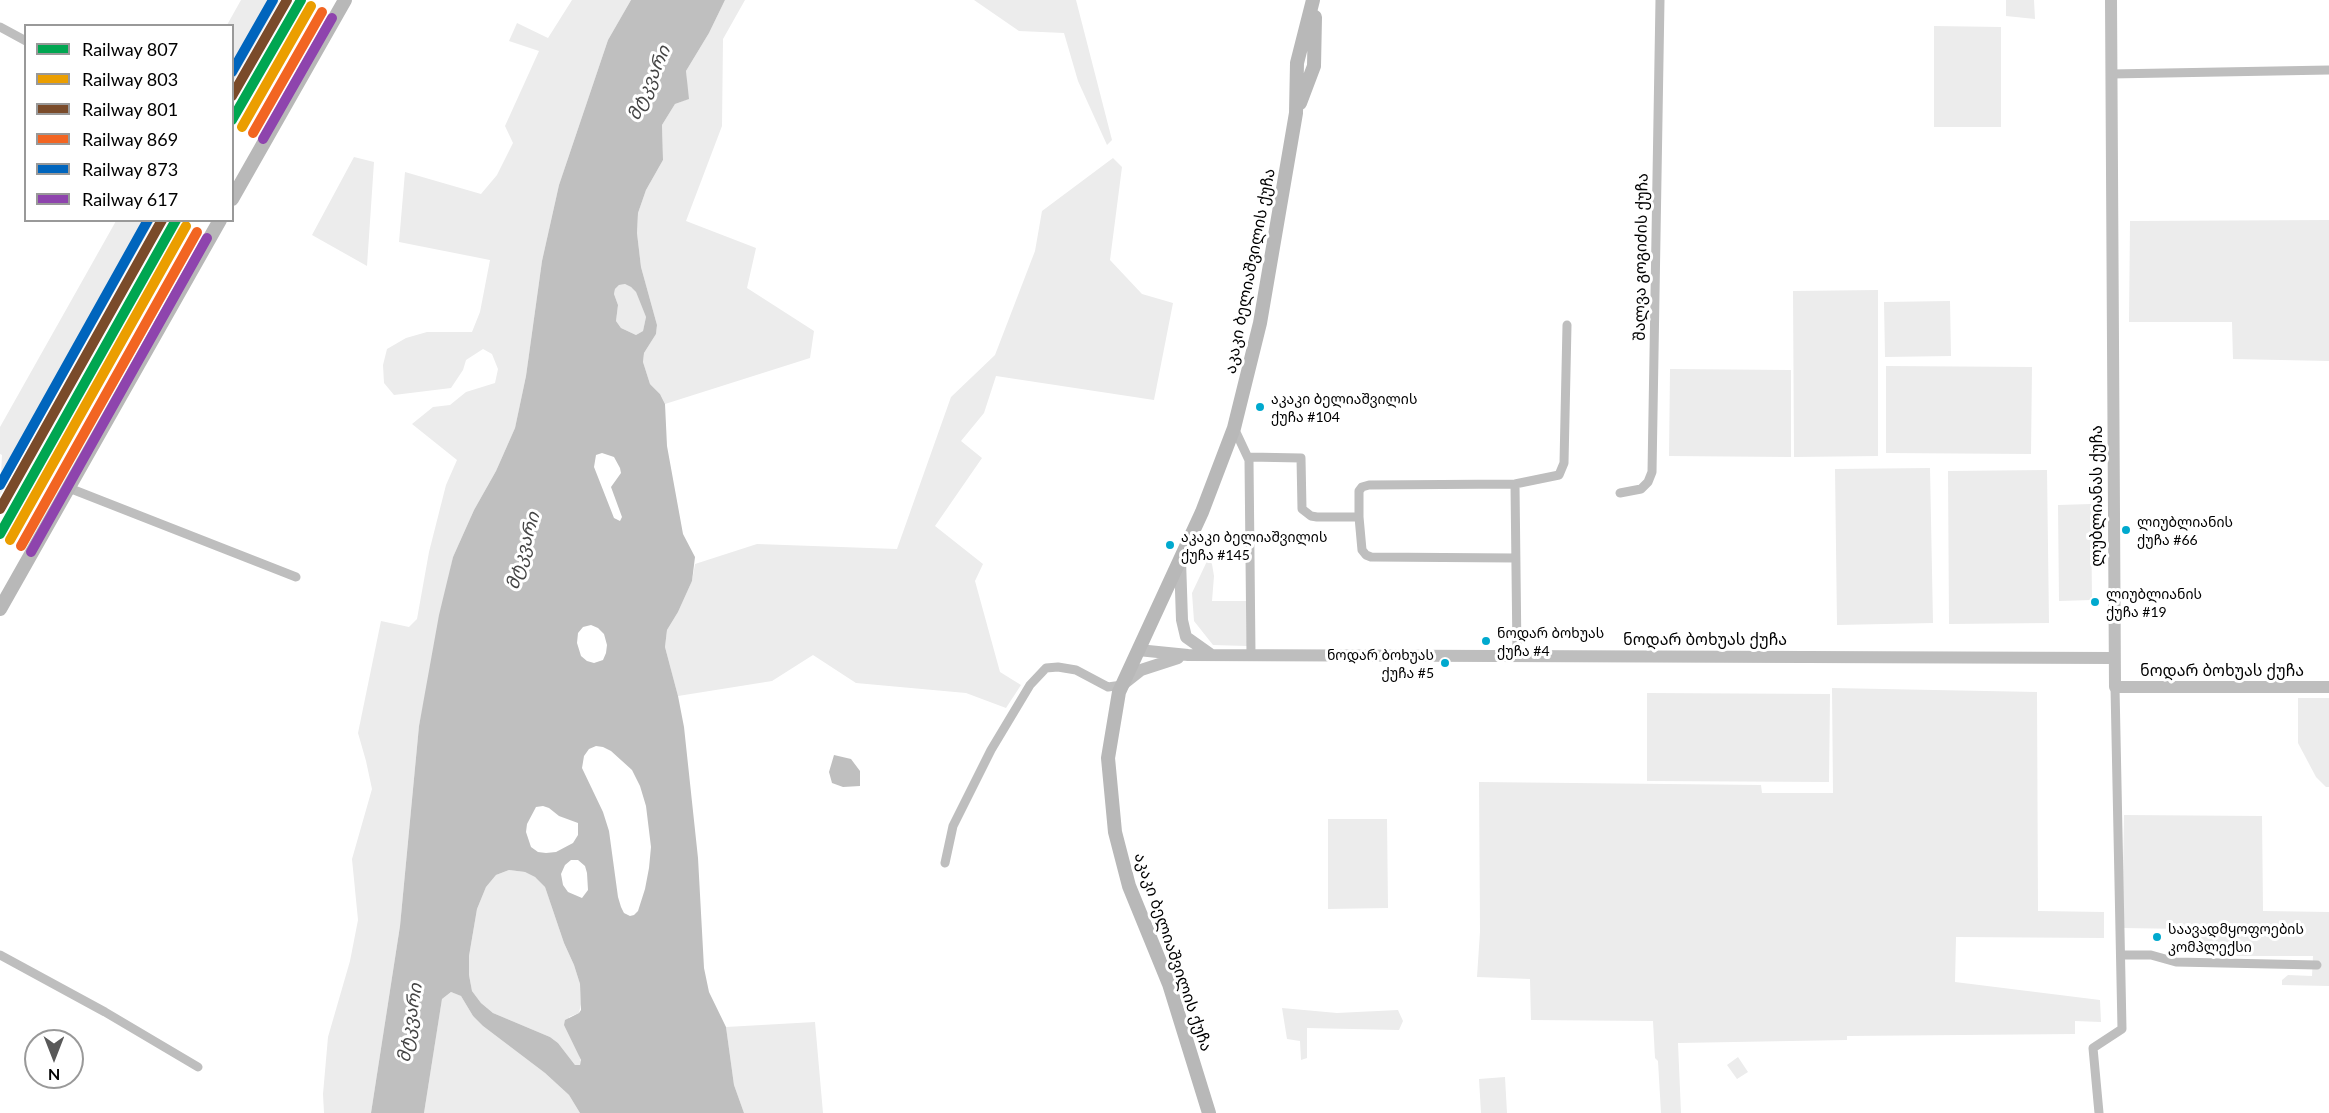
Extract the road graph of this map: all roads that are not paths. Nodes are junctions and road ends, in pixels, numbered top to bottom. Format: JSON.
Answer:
{"nodes":[{"id":1,"x":345,"y":0,"type":"edge"},
{"id":2,"x":1315,"y":0,"type":"edge"},
{"id":3,"x":1660,"y":0,"type":"edge"},
{"id":4,"x":2111,"y":0,"type":"edge"},
{"id":5,"x":0,"y":27,"type":"edge"},
{"id":6,"x":24,"y":40,"type":"edge"},
{"id":7,"x":1297,"y":63,"type":"junction"},
{"id":8,"x":1314,"y":66,"type":"junction"},
{"id":9,"x":2329,"y":70,"type":"edge"},
{"id":10,"x":2111,"y":74,"type":"junction"},
{"id":11,"x":1296,"y":113,"type":"junction"},
{"id":12,"x":234,"y":195,"type":"edge"},
{"id":13,"x":219,"y":222,"type":"edge"},
{"id":14,"x":1567,"y":324,"type":"dead end"},
{"id":15,"x":1234,"y":428,"type":"junction"},
{"id":16,"x":1249,"y":458,"type":"junction"},
{"id":17,"x":1515,"y":484,"type":"junction"},
{"id":18,"x":69,"y":488,"type":"junction"},
{"id":19,"x":1620,"y":493,"type":"dead end"},
{"id":20,"x":1359,"y":517,"type":"junction"},
{"id":21,"x":1515,"y":558,"type":"junction"},
{"id":22,"x":1180,"y":560,"type":"junction"},
{"id":23,"x":296,"y":577,"type":"dead end"},
{"id":24,"x":0,"y":609,"type":"edge"},
{"id":25,"x":1138,"y":650,"type":"junction"},
{"id":26,"x":1210,"y":654,"type":"junction"},
{"id":27,"x":1251,"y":654,"type":"junction"},
{"id":28,"x":1188,"y":655,"type":"junction"},
{"id":29,"x":1517,"y":655,"type":"junction"},
{"id":30,"x":2114,"y":658,"type":"junction"},
{"id":31,"x":1122,"y":685,"type":"junction"},
{"id":32,"x":2115,"y":687,"type":"junction"},
{"id":33,"x":2329,"y":687,"type":"edge"},
{"id":34,"x":945,"y":863,"type":"dead end"},
{"id":35,"x":0,"y":955,"type":"edge"},
{"id":36,"x":2122,"y":955,"type":"junction"},
{"id":37,"x":2318,"y":965,"type":"dead end"},
{"id":38,"x":198,"y":1067,"type":"dead end"},
{"id":39,"x":1209,"y":1113,"type":"edge"},
{"id":40,"x":2099,"y":1113,"type":"edge"}],
"edges":[{"from":1,"to":12,"type":"main road"},
{"from":2,"to":7,"type":"main road","name":"აკაკი ბელიაშვილის ქუჩა"},
{"from":2,"to":8,"type":"main road","name":"აკაკი ბელიაშვილის ქუჩა"},
{"from":3,"to":19,"type":"street","name":"შალვა გოგიძის ქუჩა"},
{"from":4,"to":10,"type":"street","name":"ლუბლიანას ქუჩა"},
{"from":5,"to":6,"type":"street"},
{"from":7,"to":8,"type":"street"},
{"from":7,"to":11,"type":"main road","name":"აკაკი ბელიაშვილის ქუჩა"},
{"from":8,"to":11,"type":"main road","name":"აკაკი ბელიაშვილის ქუჩა"},
{"from":9,"to":10,"type":"street"},
{"from":10,"to":30,"type":"street","name":"ლუბლიანას ქუჩა"},
{"from":11,"to":15,"type":"main road","name":"აკაკი ბელიაშვილის ქუჩა"},
{"from":13,"to":18,"type":"main road"},
{"from":14,"to":17,"type":"street"},
{"from":15,"to":16,"type":"street"},
{"from":15,"to":22,"type":"main road","name":"აკაკი ბელიაშვილის ქუჩა"},
{"from":16,"to":20,"type":"street"},
{"from":16,"to":27,"type":"street"},
{"from":17,"to":20,"type":"street"},
{"from":17,"to":21,"type":"street"},
{"from":18,"to":23,"type":"street"},
{"from":18,"to":24,"type":"main road"},
{"from":20,"to":21,"type":"street"},
{"from":21,"to":29,"type":"street"},
{"from":22,"to":25,"type":"main road","name":"აკაკი ბელიაშვილის ქუჩა"},
{"from":22,"to":26,"type":"street"},
{"from":25,"to":28,"type":"street"},
{"from":25,"to":31,"type":"main road","name":"აკაკი ბელიაშვილის ქუჩა"},
{"from":26,"to":27,"type":"street","name":"ნოდარ ბოხუას ქუჩა"},
{"from":26,"to":28,"type":"street","name":"ნოდარ ბოხუას ქუჩა"},
{"from":27,"to":29,"type":"street","name":"ნოდარ ბოხუას ქუჩა"},
{"from":28,"to":31,"type":"street"},
{"from":29,"to":30,"type":"street","name":"ნოდარ ბოხუას ქუჩა"},
{"from":30,"to":32,"type":"street","name":"ლუბლიანას ქუჩა"},
{"from":31,"to":34,"type":"street"},
{"from":31,"to":39,"type":"main road","name":"აკაკი ბელიაშვილის ქუჩა"},
{"from":32,"to":33,"type":"street","name":"ნოდარ ბოხუას ქუჩა"},
{"from":32,"to":36,"type":"street","name":"ლუბლიანას ქუჩა"},
{"from":35,"to":38,"type":"street"},
{"from":36,"to":37,"type":"street"},
{"from":36,"to":40,"type":"street","name":"ლუბლიანას ქუჩა"}]}
